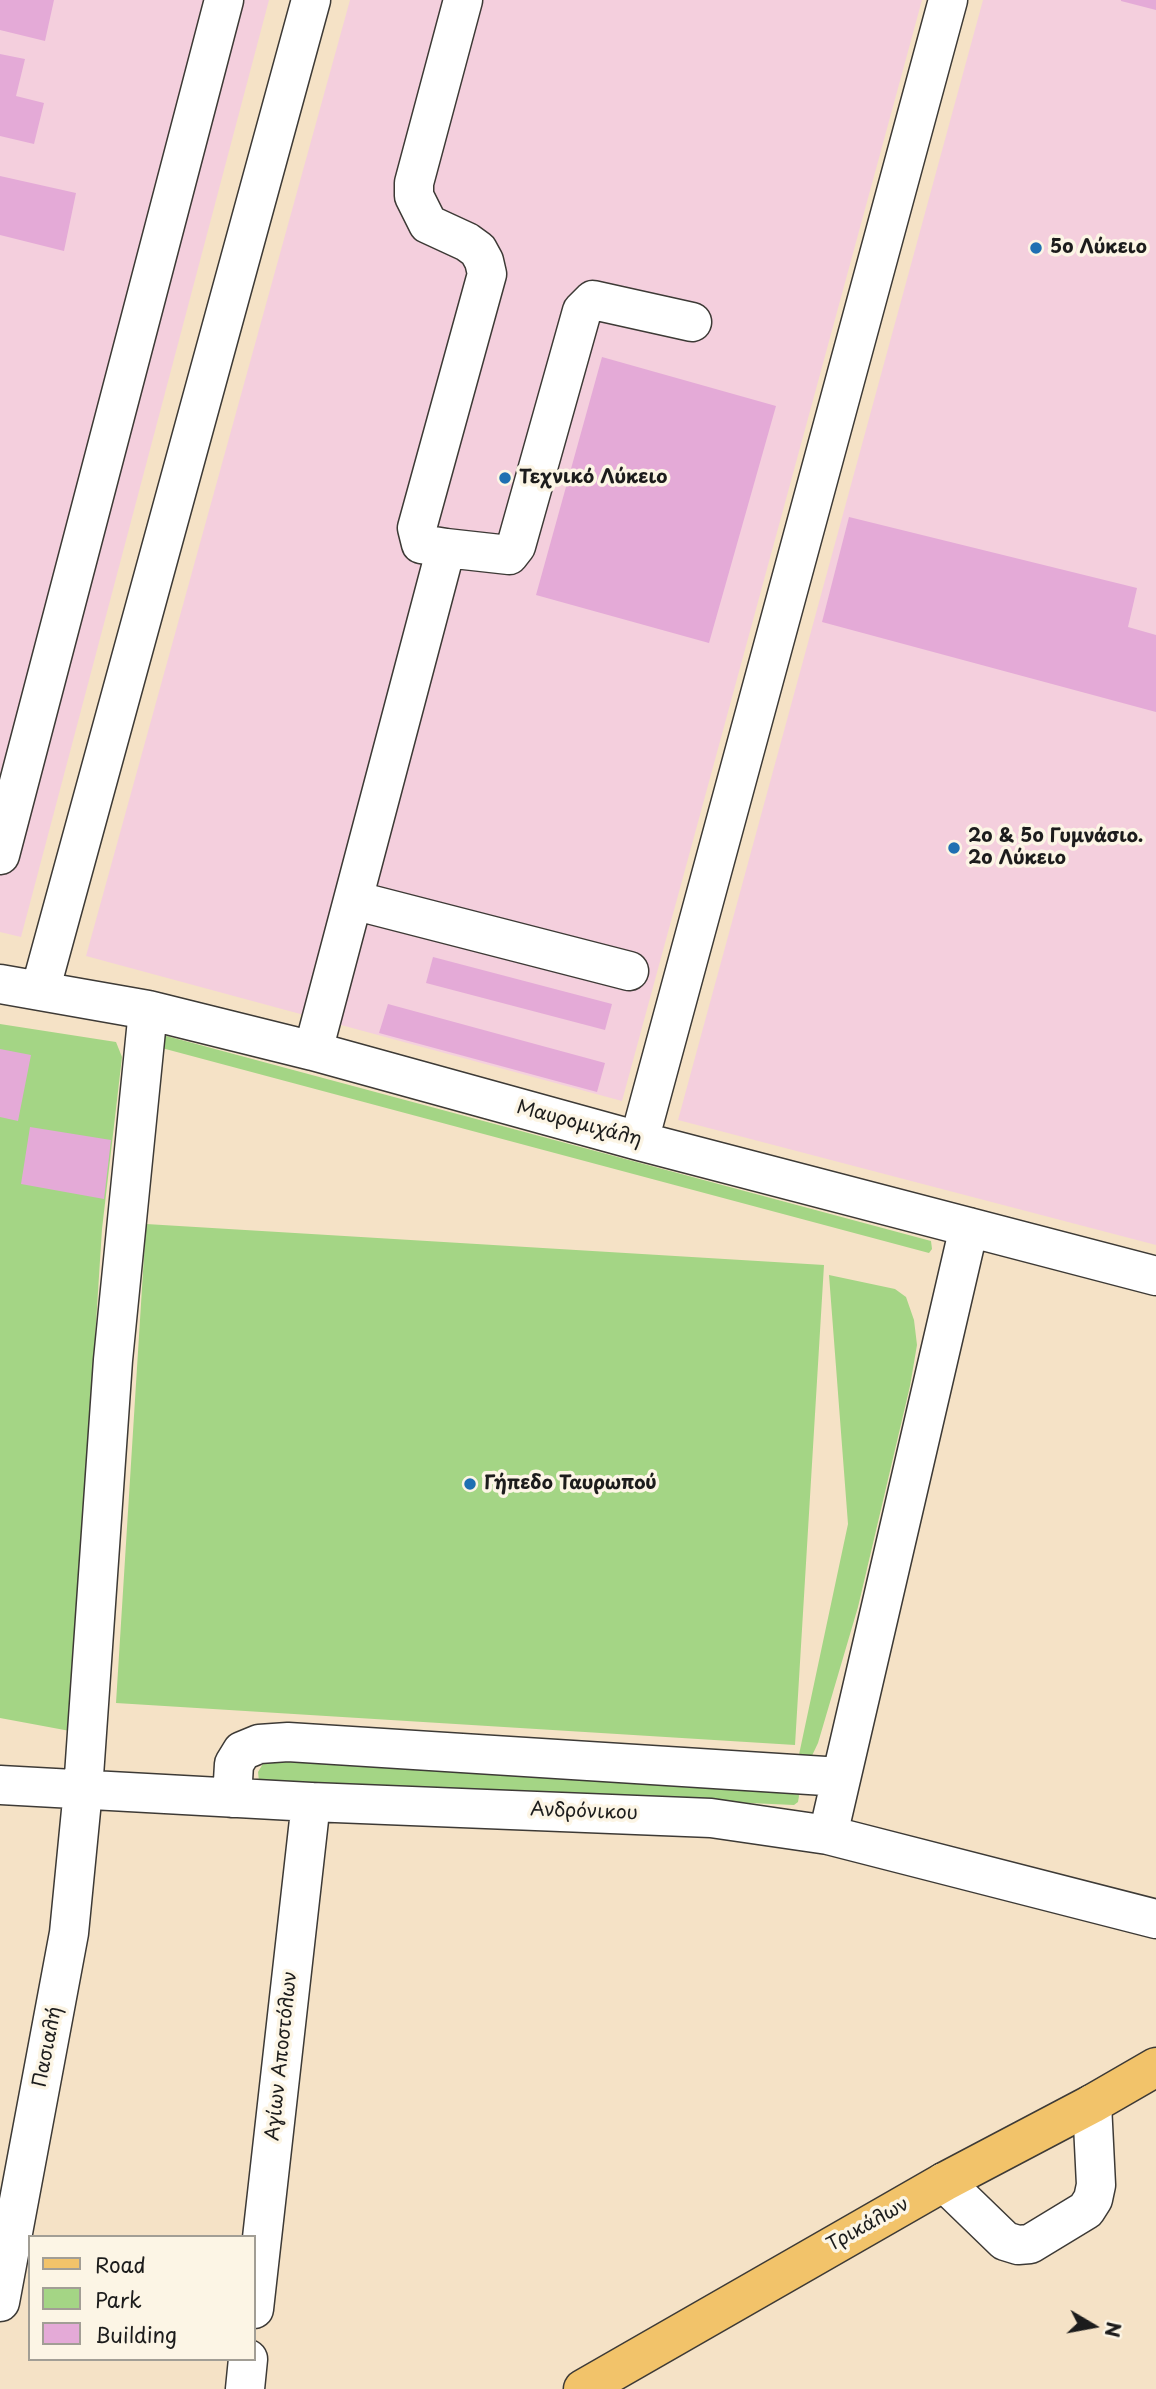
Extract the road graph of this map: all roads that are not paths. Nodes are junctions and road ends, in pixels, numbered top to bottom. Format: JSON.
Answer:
{"nodes":[{"id":1,"x":224,"y":0,"type":"edge"},
{"id":2,"x":311,"y":0,"type":"edge"},
{"id":3,"x":463,"y":0,"type":"edge"},
{"id":4,"x":948,"y":0,"type":"edge"},
{"id":5,"x":692,"y":322,"type":"dead end"},
{"id":6,"x":446,"y":548,"type":"junction"},
{"id":7,"x":0,"y":855,"type":"edge"},
{"id":8,"x":353,"y":900,"type":"junction"},
{"id":9,"x":629,"y":971,"type":"dead end"},
{"id":10,"x":0,"y":984,"type":"edge"},
{"id":11,"x":40,"y":990,"type":"junction"},
{"id":12,"x":148,"y":1010,"type":"junction"},
{"id":13,"x":313,"y":1051,"type":"junction"},
{"id":14,"x":639,"y":1141,"type":"junction"},
{"id":15,"x":968,"y":1227,"type":"junction"},
{"id":16,"x":1156,"y":1276,"type":"edge"},
{"id":17,"x":841,"y":1777,"type":"junction"},
{"id":18,"x":0,"y":1785,"type":"edge"},
{"id":19,"x":83,"y":1790,"type":"junction"},
{"id":20,"x":232,"y":1798,"type":"junction"},
{"id":21,"x":311,"y":1802,"type":"junction"},
{"id":22,"x":828,"y":1835,"type":"junction"},
{"id":23,"x":1156,"y":1919,"type":"edge"},
{"id":24,"x":1156,"y":2067,"type":"edge"},
{"id":25,"x":1092,"y":2104,"type":"junction"},
{"id":26,"x":943,"y":2182,"type":"junction"},
{"id":27,"x":256,"y":2291,"type":"edge"},
{"id":28,"x":0,"y":2302,"type":"edge"},
{"id":29,"x":248,"y":2361,"type":"edge"},
{"id":30,"x":245,"y":2389,"type":"edge"},
{"id":31,"x":583,"y":2389,"type":"edge"}],
"edges":[{"from":1,"to":7,"type":"street"},
{"from":2,"to":11,"type":"street"},
{"from":3,"to":6,"type":"street"},
{"from":4,"to":14,"type":"street"},
{"from":5,"to":6,"type":"street"},
{"from":6,"to":8,"type":"street"},
{"from":8,"to":9,"type":"street"},
{"from":8,"to":13,"type":"street"},
{"from":10,"to":11,"type":"street","name":"Μαυρομιχάλη"},
{"from":11,"to":12,"type":"street","name":"Μαυρομιχάλη"},
{"from":12,"to":13,"type":"street","name":"Μαυρομιχάλη"},
{"from":12,"to":19,"type":"street","name":"Πασιαλή"},
{"from":13,"to":14,"type":"street","name":"Μαυρομιχάλη"},
{"from":14,"to":15,"type":"street","name":"Μαυρομιχάλη"},
{"from":15,"to":16,"type":"street","name":"Μαυρομιχάλη"},
{"from":15,"to":17,"type":"street"},
{"from":17,"to":20,"type":"street"},
{"from":17,"to":22,"type":"street"},
{"from":18,"to":19,"type":"street","name":"Ανδρόνικου"},
{"from":19,"to":20,"type":"street","name":"Ανδρόνικου"},
{"from":19,"to":28,"type":"street","name":"Πασιαλή"},
{"from":20,"to":21,"type":"street","name":"Ανδρόνικου"},
{"from":21,"to":22,"type":"street","name":"Ανδρόνικου"},
{"from":21,"to":27,"type":"street","name":"Αγίων Αποστόλων"},
{"from":22,"to":23,"type":"street","name":"Ανδρόνικου"},
{"from":24,"to":25,"type":"main road","name":"Τρικάλων"},
{"from":25,"to":26,"type":"main road","name":"Τρικάλων"},
{"from":25,"to":26,"type":"street"},
{"from":26,"to":31,"type":"main road","name":"Τρικάλων"},
{"from":29,"to":30,"type":"street"}]}
